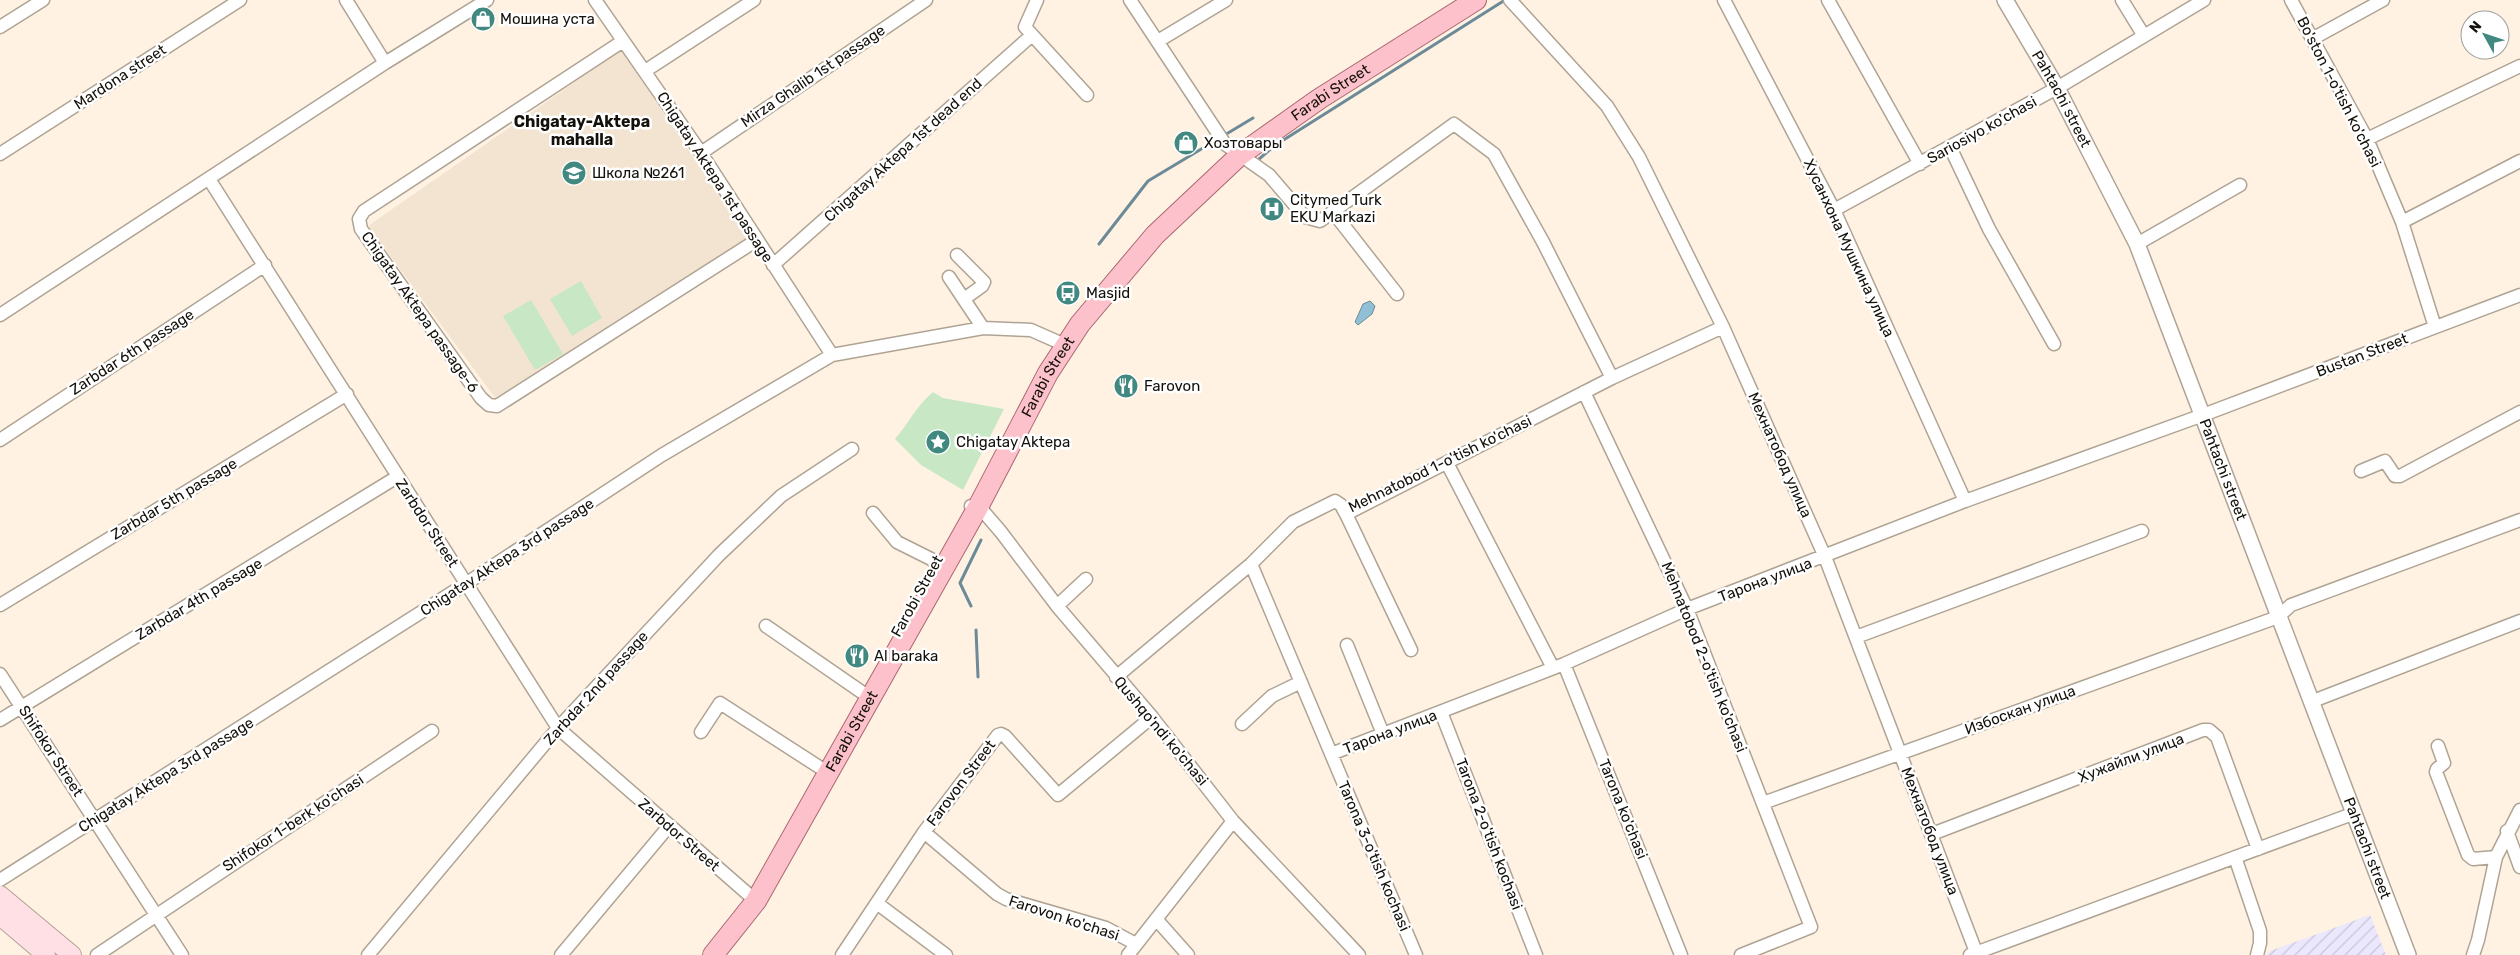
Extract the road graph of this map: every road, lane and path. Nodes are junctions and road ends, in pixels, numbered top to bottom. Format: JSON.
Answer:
{"nodes":[{"id":1,"x":43,"y":0,"type":"edge"},
{"id":2,"x":240,"y":0,"type":"edge"},
{"id":3,"x":346,"y":0,"type":"edge"},
{"id":4,"x":487,"y":0,"type":"edge"},
{"id":5,"x":595,"y":0,"type":"edge"},
{"id":6,"x":754,"y":0,"type":"edge"},
{"id":7,"x":926,"y":0,"type":"edge"},
{"id":8,"x":1037,"y":0,"type":"edge"},
{"id":9,"x":1130,"y":0,"type":"edge"},
{"id":10,"x":1226,"y":0,"type":"edge"},
{"id":11,"x":1454,"y":0,"type":"edge"},
{"id":12,"x":1476,"y":0,"type":"edge"},
{"id":13,"x":1510,"y":0,"type":"edge"},
{"id":14,"x":1724,"y":0,"type":"edge"},
{"id":15,"x":1828,"y":0,"type":"edge"},
{"id":16,"x":2005,"y":0,"type":"edge"},
{"id":17,"x":2122,"y":0,"type":"edge"},
{"id":18,"x":2204,"y":0,"type":"edge"},
{"id":19,"x":2291,"y":0,"type":"edge"},
{"id":20,"x":2383,"y":0,"type":"edge"},
{"id":21,"x":0,"y":27,"type":"edge"},
{"id":22,"x":1032,"y":35,"type":"junction"},
{"id":23,"x":2144,"y":36,"type":"junction"},
{"id":24,"x":2312,"y":39,"type":"junction"},
{"id":25,"x":623,"y":41,"type":"junction"},
{"id":26,"x":1158,"y":41,"type":"junction"},
{"id":27,"x":385,"y":63,"type":"junction"},
{"id":28,"x":2520,"y":66,"type":"edge"},
{"id":29,"x":645,"y":71,"type":"junction"},
{"id":30,"x":2057,"y":88,"type":"junction"},
{"id":31,"x":1086,"y":96,"type":"dead end"},
{"id":32,"x":2367,"y":139,"type":"junction"},
{"id":33,"x":1950,"y":147,"type":"junction"},
{"id":34,"x":701,"y":153,"type":"junction"},
{"id":35,"x":0,"y":154,"type":"edge"},
{"id":36,"x":1240,"y":154,"type":"junction"},
{"id":37,"x":2520,"y":161,"type":"edge"},
{"id":38,"x":1920,"y":164,"type":"junction"},
{"id":39,"x":209,"y":179,"type":"junction"},
{"id":40,"x":2240,"y":185,"type":"dead end"},
{"id":41,"x":1834,"y":210,"type":"junction"},
{"id":42,"x":1333,"y":212,"type":"junction"},
{"id":43,"x":2402,"y":222,"type":"junction"},
{"id":44,"x":757,"y":240,"type":"junction"},
{"id":45,"x":2137,"y":244,"type":"junction"},
{"id":46,"x":957,"y":255,"type":"dead end"},
{"id":47,"x":265,"y":265,"type":"junction"},
{"id":48,"x":773,"y":265,"type":"junction"},
{"id":49,"x":948,"y":277,"type":"dead end"},
{"id":50,"x":1397,"y":294,"type":"dead end"},
{"id":51,"x":2520,"y":295,"type":"edge"},
{"id":52,"x":964,"y":299,"type":"junction"},
{"id":53,"x":0,"y":315,"type":"edge"},
{"id":54,"x":2435,"y":326,"type":"junction"},
{"id":55,"x":1723,"y":327,"type":"junction"},
{"id":56,"x":983,"y":328,"type":"junction"},
{"id":57,"x":1060,"y":342,"type":"junction"},
{"id":58,"x":2054,"y":344,"type":"dead end"},
{"id":59,"x":832,"y":355,"type":"junction"},
{"id":60,"x":1612,"y":378,"type":"junction"},
{"id":61,"x":1584,"y":392,"type":"junction"},
{"id":62,"x":347,"y":394,"type":"junction"},
{"id":63,"x":2520,"y":412,"type":"edge"},
{"id":64,"x":2204,"y":415,"type":"junction"},
{"id":65,"x":0,"y":440,"type":"edge"},
{"id":66,"x":852,"y":449,"type":"dead end"},
{"id":67,"x":1447,"y":463,"type":"junction"},
{"id":68,"x":2361,"y":471,"type":"dead end"},
{"id":69,"x":397,"y":477,"type":"junction"},
{"id":70,"x":1965,"y":501,"type":"junction"},
{"id":71,"x":973,"y":507,"type":"junction"},
{"id":72,"x":873,"y":513,"type":"dead end"},
{"id":73,"x":1346,"y":514,"type":"junction"},
{"id":74,"x":2520,"y":520,"type":"edge"},
{"id":75,"x":2142,"y":531,"type":"dead end"},
{"id":76,"x":1824,"y":557,"type":"junction"},
{"id":77,"x":1251,"y":564,"type":"junction"},
{"id":78,"x":939,"y":566,"type":"junction"},
{"id":79,"x":1086,"y":579,"type":"dead end"},
{"id":80,"x":467,"y":583,"type":"junction"},
{"id":81,"x":0,"y":605,"type":"edge"},
{"id":82,"x":1057,"y":606,"type":"junction"},
{"id":83,"x":1687,"y":609,"type":"junction"},
{"id":84,"x":2278,"y":617,"type":"junction"},
{"id":85,"x":2520,"y":621,"type":"edge"},
{"id":86,"x":766,"y":626,"type":"dead end"},
{"id":87,"x":1856,"y":637,"type":"junction"},
{"id":88,"x":1347,"y":646,"type":"dead end"},
{"id":89,"x":1411,"y":650,"type":"dead end"},
{"id":90,"x":1559,"y":666,"type":"junction"},
{"id":91,"x":0,"y":674,"type":"edge"},
{"id":92,"x":1116,"y":677,"type":"junction"},
{"id":93,"x":1301,"y":682,"type":"junction"},
{"id":94,"x":863,"y":693,"type":"junction"},
{"id":95,"x":2313,"y":702,"type":"junction"},
{"id":96,"x":22,"y":706,"type":"junction"},
{"id":97,"x":1442,"y":712,"type":"junction"},
{"id":98,"x":1152,"y":717,"type":"junction"},
{"id":99,"x":0,"y":720,"type":"edge"},
{"id":100,"x":1242,"y":724,"type":"dead end"},
{"id":101,"x":558,"y":728,"type":"junction"},
{"id":102,"x":432,"y":731,"type":"dead end"},
{"id":103,"x":701,"y":732,"type":"dead end"},
{"id":104,"x":1383,"y":734,"type":"junction"},
{"id":105,"x":2438,"y":746,"type":"dead end"},
{"id":106,"x":1900,"y":753,"type":"junction"},
{"id":107,"x":1331,"y":754,"type":"junction"},
{"id":108,"x":826,"y":771,"type":"junction"},
{"id":109,"x":1763,"y":803,"type":"junction"},
{"id":110,"x":2520,"y":810,"type":"edge"},
{"id":111,"x":2355,"y":813,"type":"junction"},
{"id":112,"x":95,"y":820,"type":"junction"},
{"id":113,"x":1233,"y":820,"type":"junction"},
{"id":114,"x":669,"y":826,"type":"junction"},
{"id":115,"x":924,"y":832,"type":"junction"},
{"id":116,"x":2507,"y":832,"type":"junction"},
{"id":117,"x":1932,"y":834,"type":"junction"},
{"id":118,"x":2258,"y":849,"type":"junction"},
{"id":119,"x":2235,"y":857,"type":"junction"},
{"id":120,"x":2496,"y":857,"type":"junction"},
{"id":121,"x":2520,"y":866,"type":"edge"},
{"id":122,"x":0,"y":880,"type":"edge"},
{"id":123,"x":0,"y":895,"type":"edge"},
{"id":124,"x":752,"y":898,"type":"junction"},
{"id":125,"x":878,"y":904,"type":"junction"},
{"id":126,"x":154,"y":915,"type":"junction"},
{"id":127,"x":0,"y":916,"type":"edge"},
{"id":128,"x":1156,"y":920,"type":"junction"},
{"id":129,"x":1131,"y":952,"type":"edge"},
{"id":130,"x":1973,"y":954,"type":"edge"},
{"id":131,"x":46,"y":955,"type":"edge"},
{"id":132,"x":72,"y":955,"type":"edge"},
{"id":133,"x":97,"y":955,"type":"edge"},
{"id":134,"x":182,"y":955,"type":"edge"},
{"id":135,"x":368,"y":955,"type":"edge"},
{"id":136,"x":561,"y":955,"type":"edge"},
{"id":137,"x":700,"y":955,"type":"edge"},
{"id":138,"x":713,"y":955,"type":"edge"},
{"id":139,"x":842,"y":955,"type":"edge"},
{"id":140,"x":946,"y":955,"type":"edge"},
{"id":141,"x":1188,"y":955,"type":"edge"},
{"id":142,"x":1359,"y":955,"type":"edge"},
{"id":143,"x":1416,"y":955,"type":"edge"},
{"id":144,"x":1536,"y":955,"type":"edge"},
{"id":145,"x":1680,"y":955,"type":"edge"},
{"id":146,"x":1741,"y":955,"type":"edge"},
{"id":147,"x":2257,"y":955,"type":"edge"},
{"id":148,"x":2408,"y":955,"type":"edge"},
{"id":149,"x":2473,"y":955,"type":"edge"}],
"edges":[{"from":1,"to":21,"type":"street"},
{"from":2,"to":35,"type":"street","name":"Mardona street"},
{"from":3,"to":27,"type":"street"},
{"from":4,"to":27,"type":"street"},
{"from":5,"to":25,"type":"street","name":"Chigatay Aktepa 1st passage"},
{"from":6,"to":29,"type":"street"},
{"from":7,"to":34,"type":"street","name":"Mirza Ghalib 1st passage"},
{"from":8,"to":22,"type":"street"},
{"from":9,"to":26,"type":"street"},
{"from":10,"to":26,"type":"street"},
{"from":11,"to":36,"type":"main road","name":"Farabi Street"},
{"from":12,"to":36,"type":"main road","name":"Farabi Street"},
{"from":13,"to":55,"type":"street","name":"Мехнатобод улица"},
{"from":14,"to":41,"type":"street","name":"Хусанхона Мушкина улица"},
{"from":15,"to":38,"type":"street"},
{"from":16,"to":30,"type":"street","name":"Pahtachi street"},
{"from":17,"to":23,"type":"street"},
{"from":18,"to":23,"type":"street","name":"Sariosiyo ko'chasi"},
{"from":19,"to":24,"type":"street","name":"Bo'ston 1-o'tish ko'chasi"},
{"from":20,"to":24,"type":"street"},
{"from":22,"to":31,"type":"street"},
{"from":22,"to":48,"type":"street","name":"Chigatay Aktepa 1st dead end"},
{"from":23,"to":30,"type":"street","name":"Sariosiyo ko'chasi"},
{"from":24,"to":32,"type":"street","name":"Bo'ston 1-o'tish ko'chasi"},
{"from":25,"to":29,"type":"street","name":"Chigatay Aktepa 1st passage"},
{"from":25,"to":44,"type":"street","name":"Chigatay Aktepa passage-6"},
{"from":26,"to":36,"type":"street"},
{"from":27,"to":39,"type":"street"},
{"from":28,"to":32,"type":"street"},
{"from":29,"to":34,"type":"street","name":"Chigatay Aktepa 1st passage"},
{"from":30,"to":33,"type":"street","name":"Sariosiyo ko'chasi"},
{"from":30,"to":45,"type":"street","name":"Pahtachi street"},
{"from":32,"to":43,"type":"street","name":"Bo'ston 1-o'tish ko'chasi"},
{"from":33,"to":38,"type":"street","name":"Sariosiyo ko'chasi"},
{"from":33,"to":58,"type":"street"},
{"from":34,"to":44,"type":"street","name":"Chigatay Aktepa 1st passage"},
{"from":36,"to":42,"type":"street"},
{"from":36,"to":57,"type":"main road","name":"Farabi Street"},
{"from":37,"to":43,"type":"street"},
{"from":38,"to":41,"type":"street","name":"Sariosiyo ko'chasi"},
{"from":39,"to":47,"type":"street","name":"Zarbdor Street"},
{"from":39,"to":53,"type":"street"},
{"from":40,"to":45,"type":"street"},
{"from":41,"to":70,"type":"street","name":"Хусанхона Мушкина улица"},
{"from":42,"to":50,"type":"street"},
{"from":42,"to":60,"type":"street"},
{"from":43,"to":54,"type":"street","name":"Bo'ston 1-o'tish ko'chasi"},
{"from":44,"to":48,"type":"street","name":"Chigatay Aktepa 1st passage"},
{"from":45,"to":64,"type":"street","name":"Pahtachi street"},
{"from":46,"to":52,"type":"street"},
{"from":47,"to":62,"type":"street","name":"Zarbdor Street"},
{"from":47,"to":65,"type":"street","name":"Zarbdar 6th passage"},
{"from":48,"to":59,"type":"street","name":"Chigatay Aktepa 1st passage"},
{"from":49,"to":52,"type":"street"},
{"from":51,"to":54,"type":"street","name":"Bustаn Street"},
{"from":52,"to":56,"type":"street"},
{"from":54,"to":64,"type":"street","name":"Bustаn Street"},
{"from":55,"to":60,"type":"street","name":"Mehnatobod 1-o'tish ko'chasi"},
{"from":55,"to":76,"type":"street","name":"Мехнатобод улица"},
{"from":56,"to":57,"type":"street","name":"Chigatay Aktepa 3rd passage"},
{"from":56,"to":59,"type":"street","name":"Chigatay Aktepa 3rd passage"},
{"from":57,"to":71,"type":"main road","name":"Farabi Street"},
{"from":59,"to":80,"type":"street","name":"Chigatay Aktepa 3rd passage"},
{"from":60,"to":61,"type":"street","name":"Mehnatobod 1-o'tish ko'chasi"},
{"from":61,"to":67,"type":"street","name":"Mehnatobod 1-o'tish ko'chasi"},
{"from":61,"to":83,"type":"street","name":"Mehnatobod 2-o'tish ko'chasi"},
{"from":62,"to":69,"type":"street","name":"Zarbdor Street"},
{"from":62,"to":81,"type":"street","name":"Zarbdar 5th passage"},
{"from":63,"to":68,"type":"street"},
{"from":64,"to":70,"type":"street","name":"Тарона улица"},
{"from":64,"to":84,"type":"street","name":"Pahtachi street"},
{"from":66,"to":101,"type":"street","name":"Zarbdar 2nd passage"},
{"from":67,"to":73,"type":"street","name":"Mehnatobod 1-o'tish ko'chasi"},
{"from":67,"to":90,"type":"street","name":"Tarona ko'chasi"},
{"from":69,"to":80,"type":"street","name":"Zarbdor Street"},
{"from":69,"to":96,"type":"street","name":"Zarbdar 4th passage"},
{"from":70,"to":76,"type":"street","name":"Тарона улица"},
{"from":71,"to":78,"type":"main road","name":"Farobi Street"},
{"from":71,"to":82,"type":"street","name":"Qushqo'ndi ko'chasi"},
{"from":72,"to":78,"type":"street"},
{"from":73,"to":77,"type":"street","name":"Mehnatobod 1-o'tish ko'chasi"},
{"from":73,"to":89,"type":"street"},
{"from":74,"to":84,"type":"street","name":"Избоскан улица"},
{"from":75,"to":87,"type":"street"},
{"from":76,"to":83,"type":"street","name":"Тарона улица"},
{"from":76,"to":87,"type":"street","name":"Мехнатобод улица"},
{"from":77,"to":92,"type":"street","name":"Mehnatobod 1-o'tish ko'chasi"},
{"from":77,"to":93,"type":"street","name":"Tarona 3-o'tish kochasi"},
{"from":78,"to":94,"type":"main road","name":"Farobi Street"},
{"from":78,"to":108,"type":"main road","name":"Farabi Street"},
{"from":79,"to":82,"type":"street"},
{"from":80,"to":101,"type":"street","name":"Zarbdor Street"},
{"from":80,"to":112,"type":"street","name":"Chigatay Aktepa 3rd passage"},
{"from":82,"to":92,"type":"street","name":"Qushqo'ndi ko'chasi"},
{"from":83,"to":90,"type":"street","name":"Тарона улица"},
{"from":83,"to":109,"type":"street","name":"Mehnatobod 2-o'tish ko'chasi"},
{"from":84,"to":95,"type":"street","name":"Pahtachi street"},
{"from":84,"to":106,"type":"street","name":"Избоскан улица"},
{"from":85,"to":95,"type":"street"},
{"from":86,"to":94,"type":"street"},
{"from":87,"to":106,"type":"street","name":"Мехнатобод улица"},
{"from":88,"to":104,"type":"street"},
{"from":90,"to":97,"type":"street","name":"Тарона улица"},
{"from":90,"to":145,"type":"street","name":"Tarona ko'chasi"},
{"from":91,"to":96,"type":"street","name":"Shifokor Street"},
{"from":92,"to":98,"type":"street","name":"Qushqo'ndi ko'chasi"},
{"from":93,"to":100,"type":"street"},
{"from":93,"to":107,"type":"street","name":"Tarona 3-o'tish kochasi"},
{"from":94,"to":108,"type":"main road","name":"Farobi Street"},
{"from":95,"to":111,"type":"street","name":"Pahtachi street"},
{"from":96,"to":99,"type":"street","name":"Zarbdar 4th passage"},
{"from":96,"to":112,"type":"street","name":"Shifokor Street"},
{"from":97,"to":104,"type":"street","name":"Тарона улица"},
{"from":97,"to":144,"type":"street","name":"Tarona 2-o'tish kochasi"},
{"from":98,"to":113,"type":"street","name":"Qushqo'ndi ko'chasi"},
{"from":98,"to":115,"type":"street","name":"Farovon Street"},
{"from":101,"to":114,"type":"street","name":"Zarbdor Street"},
{"from":101,"to":135,"type":"street","name":"Zarbdar 2nd passage"},
{"from":102,"to":126,"type":"street","name":"Shifokor 1-berk ko'chasi"},
{"from":103,"to":108,"type":"street"},
{"from":104,"to":107,"type":"street","name":"Тарона улица"},
{"from":105,"to":120,"type":"street"},
{"from":106,"to":109,"type":"street","name":"Избоскан улица"},
{"from":106,"to":117,"type":"street","name":"Мехнатобод улица"},
{"from":107,"to":143,"type":"street","name":"Tarona 3-o'tish kochasi"},
{"from":108,"to":124,"type":"main road","name":"Farobi Street"},
{"from":109,"to":146,"type":"street","name":"Mehnatobod 2-o'tish ko'chasi"},
{"from":110,"to":116,"type":"street"},
{"from":111,"to":118,"type":"street"},
{"from":111,"to":148,"type":"street","name":"Pahtachi street"},
{"from":112,"to":122,"type":"street","name":"Chigatay Aktepa 3rd passage"},
{"from":112,"to":126,"type":"street","name":"Shifokor Street"},
{"from":113,"to":128,"type":"street"},
{"from":113,"to":142,"type":"street","name":"Qushqo'ndi ko'chasi"},
{"from":114,"to":124,"type":"street","name":"Zarbdor Street"},
{"from":114,"to":136,"type":"street"},
{"from":115,"to":125,"type":"street","name":"Farovon Street"},
{"from":115,"to":129,"type":"street","name":"Farovon ko'chasi"},
{"from":116,"to":120,"type":"street"},
{"from":116,"to":121,"type":"street"},
{"from":117,"to":118,"type":"street","name":"Хужайли улица"},
{"from":117,"to":130,"type":"street","name":"Мехнатобод улица"},
{"from":118,"to":119,"type":"street"},
{"from":119,"to":130,"type":"street"},
{"from":119,"to":147,"type":"street"},
{"from":120,"to":149,"type":"street"},
{"from":123,"to":132,"type":"main road"},
{"from":124,"to":137,"type":"main road"},
{"from":124,"to":138,"type":"main road"},
{"from":125,"to":139,"type":"street","name":"Farovon Street"},
{"from":125,"to":140,"type":"street"},
{"from":126,"to":133,"type":"street","name":"Shifokor 1-berk ko'chasi"},
{"from":126,"to":134,"type":"street","name":"Shifokor Street"},
{"from":127,"to":131,"type":"main road"},
{"from":128,"to":129,"type":"street"},
{"from":128,"to":141,"type":"street"}]}
